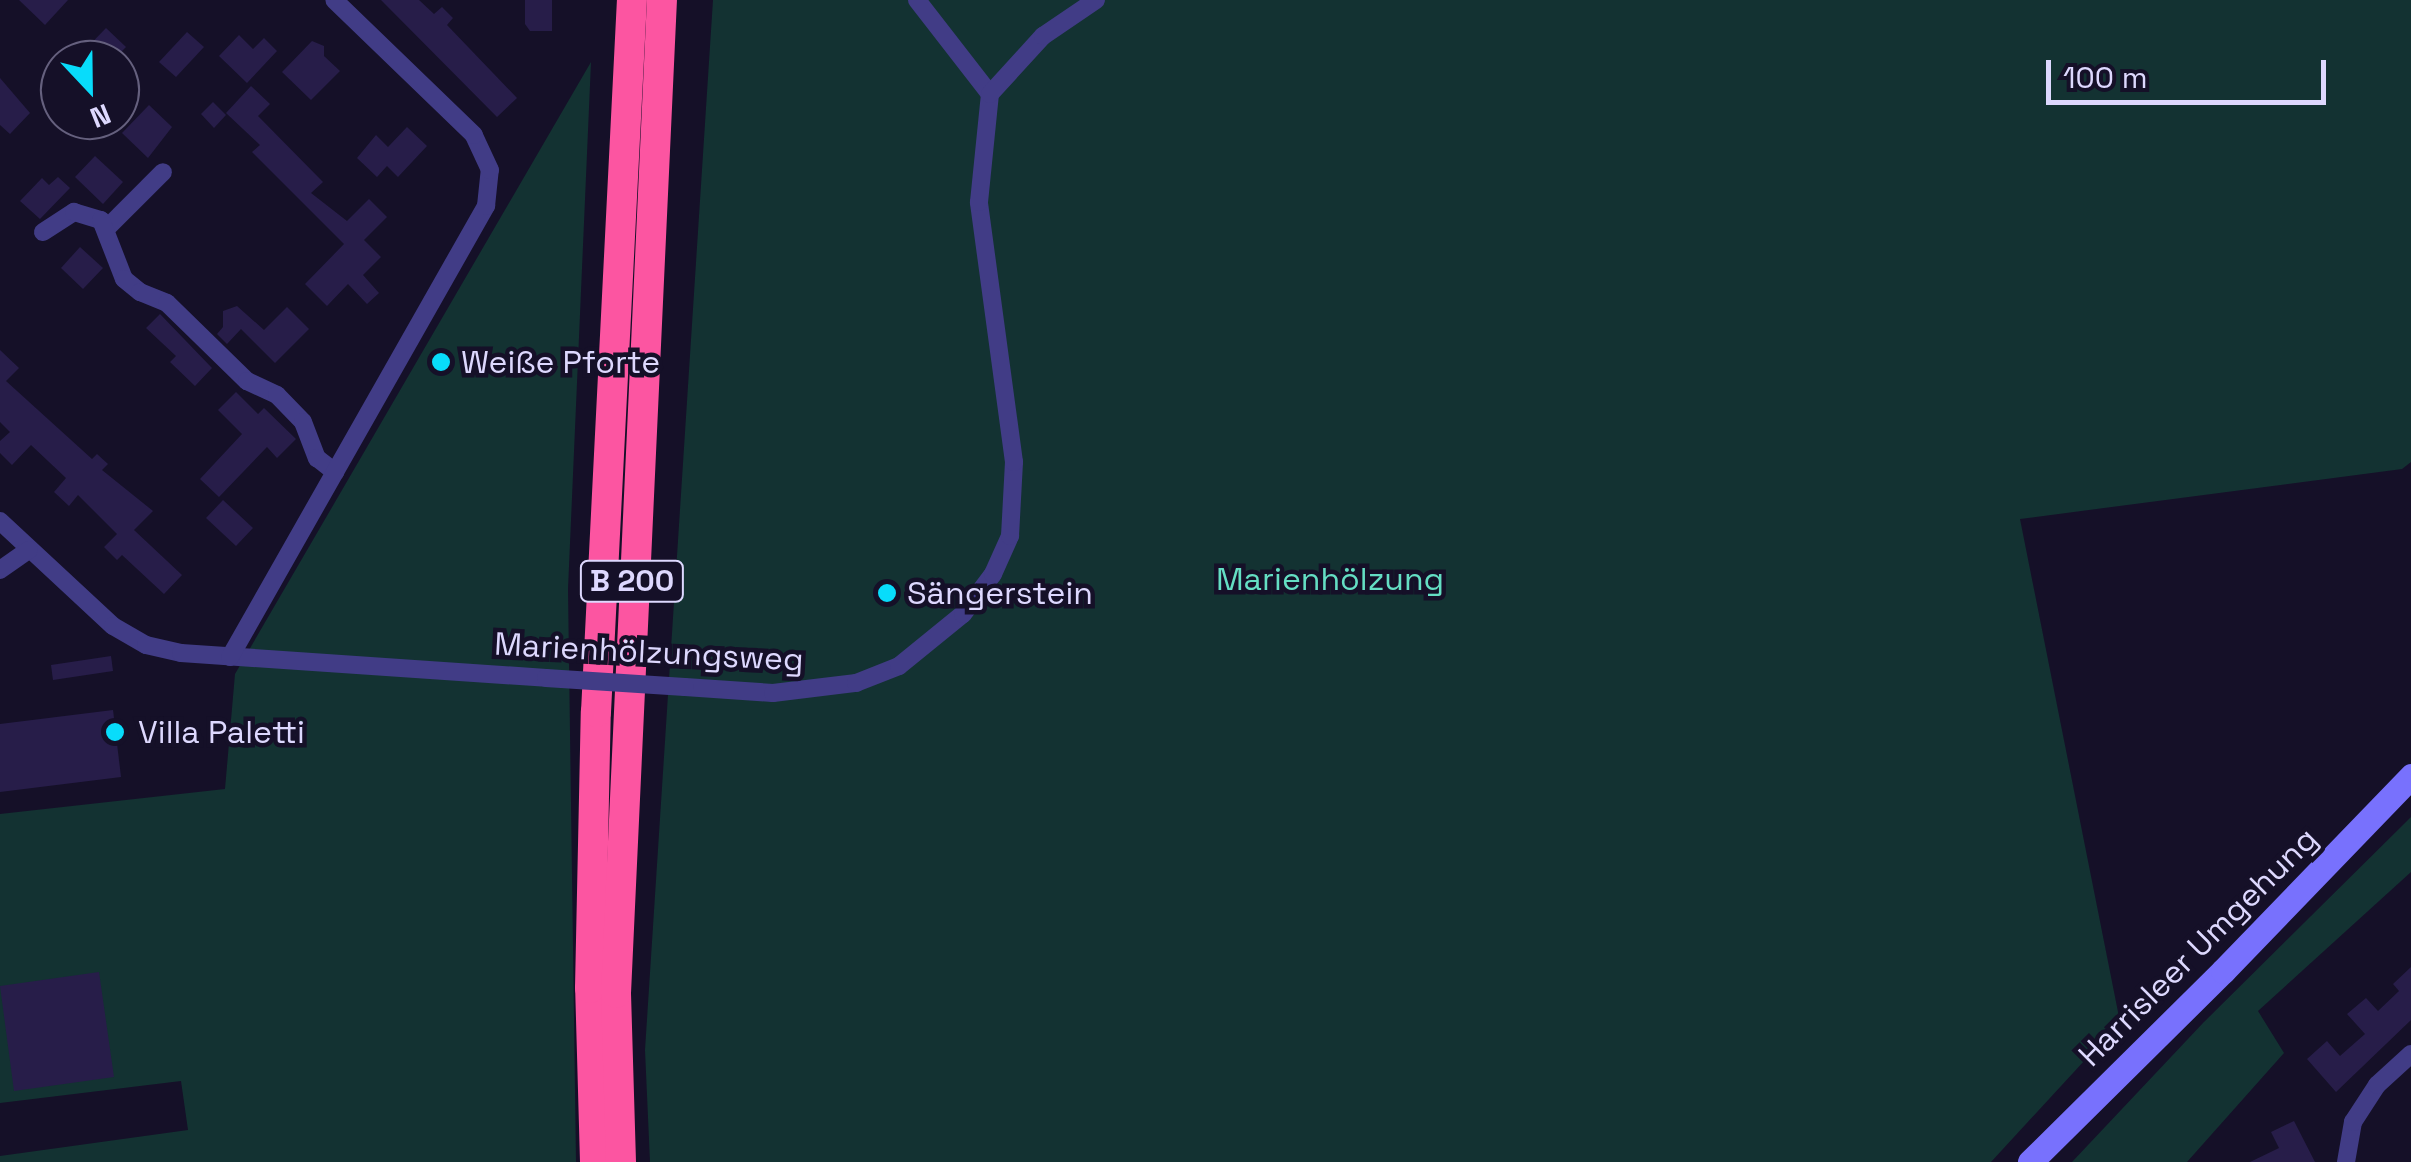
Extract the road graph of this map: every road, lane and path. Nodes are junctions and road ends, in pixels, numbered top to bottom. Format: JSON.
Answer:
{"nodes":[{"id":1,"x":334,"y":0,"type":"edge"},
{"id":2,"x":632,"y":0,"type":"edge"},
{"id":3,"x":662,"y":0,"type":"edge"},
{"id":4,"x":917,"y":0,"type":"edge"},
{"id":5,"x":1096,"y":0,"type":"edge"},
{"id":6,"x":990,"y":94,"type":"junction"},
{"id":7,"x":164,"y":172,"type":"dead end"},
{"id":8,"x":107,"y":228,"type":"junction"},
{"id":9,"x":43,"y":232,"type":"dead end"},
{"id":10,"x":336,"y":472,"type":"junction"},
{"id":11,"x":0,"y":521,"type":"edge"},
{"id":12,"x":30,"y":550,"type":"junction"},
{"id":13,"x":0,"y":570,"type":"edge"},
{"id":14,"x":230,"y":657,"type":"junction"},
{"id":15,"x":2411,"y":776,"type":"edge"},
{"id":16,"x":2411,"y":1054,"type":"edge"},
{"id":17,"x":2346,"y":1159,"type":"edge"},
{"id":18,"x":594,"y":1162,"type":"edge"},
{"id":19,"x":621,"y":1162,"type":"edge"},
{"id":20,"x":2030,"y":1162,"type":"edge"}],
"edges":[{"from":1,"to":10,"type":"street"},
{"from":2,"to":18,"type":"highway","number":"B 200"},
{"from":3,"to":19,"type":"highway","number":"B 200"},
{"from":4,"to":6,"type":"street"},
{"from":5,"to":6,"type":"street"},
{"from":6,"to":14,"type":"street","name":"Marienhölzungsweg","bridge":true},
{"from":7,"to":8,"type":"street"},
{"from":8,"to":9,"type":"street"},
{"from":8,"to":10,"type":"street"},
{"from":10,"to":14,"type":"street"},
{"from":11,"to":12,"type":"street","name":"Marienhölzungsweg"},
{"from":12,"to":13,"type":"street"},
{"from":12,"to":14,"type":"street","name":"Marienhölzungsweg"},
{"from":15,"to":20,"type":"main road","name":"Harrisleer Umgehung"},
{"from":16,"to":17,"type":"street"}]}
